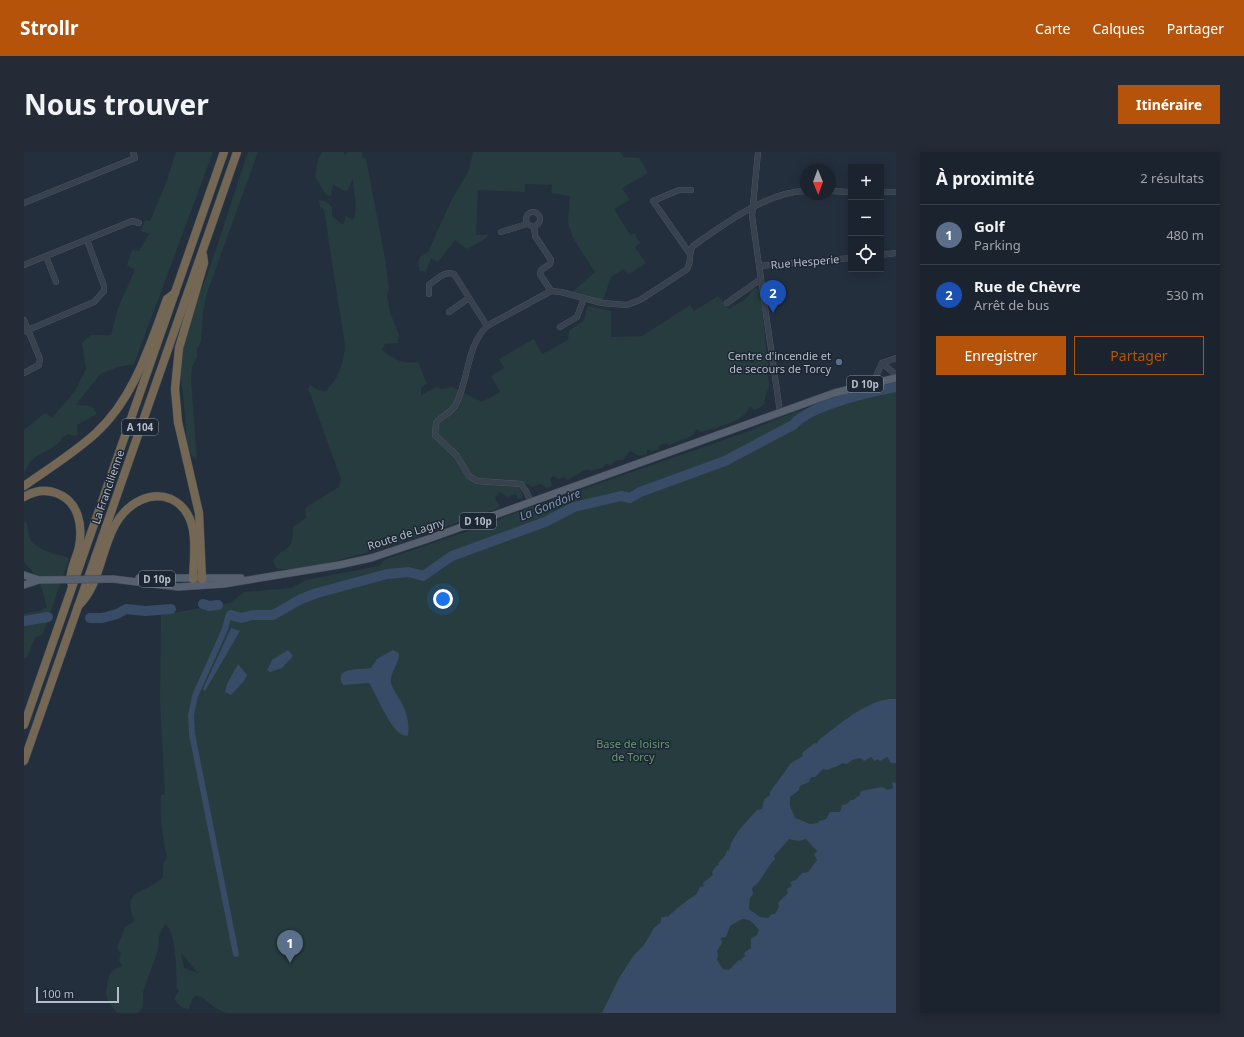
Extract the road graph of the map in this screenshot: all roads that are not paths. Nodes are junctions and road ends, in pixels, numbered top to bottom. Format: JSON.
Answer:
{"nodes":[{"id":1,"x":133,"y":152,"type":"edge"},
{"id":2,"x":224,"y":152,"type":"edge"},
{"id":3,"x":237,"y":152,"type":"edge"},
{"id":4,"x":758,"y":152,"type":"edge"},
{"id":5,"x":691,"y":190,"type":"dead end"},
{"id":6,"x":836,"y":191,"type":"edge"},
{"id":7,"x":800,"y":192,"type":"edge"},
{"id":8,"x":848,"y":192,"type":"edge"},
{"id":9,"x":884,"y":192,"type":"edge"},
{"id":10,"x":896,"y":192,"type":"edge"},
{"id":11,"x":24,"y":203,"type":"edge"},
{"id":12,"x":752,"y":207,"type":"junction"},
{"id":13,"x":139,"y":223,"type":"dead end"},
{"id":14,"x":527,"y":224,"type":"junction"},
{"id":15,"x":534,"y":226,"type":"junction"},
{"id":16,"x":501,"y":232,"type":"dead end"},
{"id":17,"x":87,"y":240,"type":"junction"},
{"id":18,"x":203,"y":248,"type":"junction"},
{"id":19,"x":896,"y":253,"type":"edge"},
{"id":20,"x":690,"y":254,"type":"junction"},
{"id":21,"x":884,"y":255,"type":"edge"},
{"id":22,"x":46,"y":256,"type":"junction"},
{"id":23,"x":848,"y":258,"type":"edge"},
{"id":24,"x":24,"y":265,"type":"edge"},
{"id":25,"x":759,"y":266,"type":"junction"},
{"id":26,"x":761,"y":279,"type":"junction"},
{"id":27,"x":56,"y":282,"type":"dead end"},
{"id":28,"x":551,"y":291,"type":"junction"},
{"id":29,"x":176,"y":293,"type":"junction"},
{"id":30,"x":428,"y":294,"type":"dead end"},
{"id":31,"x":469,"y":298,"type":"junction"},
{"id":32,"x":584,"y":298,"type":"junction"},
{"id":33,"x":727,"y":303,"type":"dead end"},
{"id":34,"x":449,"y":312,"type":"dead end"},
{"id":35,"x":24,"y":320,"type":"edge"},
{"id":36,"x":487,"y":326,"type":"junction"},
{"id":37,"x":560,"y":327,"type":"dead end"},
{"id":38,"x":26,"y":330,"type":"edge"},
{"id":39,"x":896,"y":358,"type":"edge"},
{"id":40,"x":882,"y":363,"type":"junction"},
{"id":41,"x":24,"y":373,"type":"edge"},
{"id":42,"x":896,"y":376,"type":"edge"},
{"id":43,"x":873,"y":383,"type":"junction"},
{"id":44,"x":780,"y":412,"type":"junction"},
{"id":45,"x":24,"y":486,"type":"edge"},
{"id":46,"x":24,"y":497,"type":"edge"},
{"id":47,"x":531,"y":502,"type":"junction"},
{"id":48,"x":24,"y":576,"type":"edge"},
{"id":49,"x":39,"y":580,"type":"junction"},
{"id":50,"x":195,"y":583,"type":"junction"},
{"id":51,"x":24,"y":585,"type":"edge"},
{"id":52,"x":72,"y":589,"type":"junction"},
{"id":53,"x":78,"y":606,"type":"junction"},
{"id":54,"x":24,"y":724,"type":"edge"},
{"id":55,"x":24,"y":761,"type":"edge"}],
"edges":[{"from":1,"to":11,"type":"street"},
{"from":2,"to":29,"type":"highway","name":"La Francilienne","number":"A 104"},
{"from":3,"to":18,"type":"highway","name":"La Francilienne","number":"A 104"},
{"from":4,"to":12,"type":"street"},
{"from":5,"to":20,"type":"street"},
{"from":6,"to":8,"type":"street"},
{"from":7,"to":12,"type":"street"},
{"from":9,"to":10,"type":"street"},
{"from":12,"to":20,"type":"street"},
{"from":12,"to":25,"type":"street"},
{"from":13,"to":17,"type":"street"},
{"from":14,"to":15,"type":"street"},
{"from":14,"to":15,"type":"street"},
{"from":14,"to":16,"type":"street"},
{"from":15,"to":28,"type":"street"},
{"from":17,"to":22,"type":"street"},
{"from":17,"to":38,"type":"street"},
{"from":18,"to":50,"type":"highway"},
{"from":18,"to":53,"type":"highway","name":"La Francilienne","number":"A 104"},
{"from":19,"to":21,"type":"street"},
{"from":20,"to":32,"type":"street"},
{"from":22,"to":24,"type":"street"},
{"from":22,"to":27,"type":"street"},
{"from":23,"to":25,"type":"street","name":"Rue Hesperie"},
{"from":25,"to":26,"type":"street"},
{"from":26,"to":33,"type":"street"},
{"from":26,"to":44,"type":"street"},
{"from":28,"to":32,"type":"street"},
{"from":28,"to":36,"type":"street"},
{"from":29,"to":45,"type":"highway"},
{"from":29,"to":52,"type":"highway","name":"La Francilienne","number":"A 104"},
{"from":30,"to":31,"type":"street"},
{"from":31,"to":34,"type":"street"},
{"from":31,"to":36,"type":"street"},
{"from":32,"to":37,"type":"street"},
{"from":35,"to":38,"type":"street"},
{"from":36,"to":47,"type":"street"},
{"from":38,"to":41,"type":"street"},
{"from":39,"to":40,"type":"street"},
{"from":40,"to":42,"type":"street"},
{"from":40,"to":43,"type":"street"},
{"from":42,"to":43,"type":"main road","number":"D 10p"},
{"from":43,"to":44,"type":"main road","number":"D 10p"},
{"from":44,"to":47,"type":"main road","name":"Route de Lagny","number":"D 10p"},
{"from":46,"to":52,"type":"highway"},
{"from":47,"to":50,"type":"main road","name":"Route de Lagny","number":"D 10p"},
{"from":48,"to":49,"type":"main road","number":"D 10p"},
{"from":49,"to":50,"type":"main road","number":"D 10p","bridge":true},
{"from":49,"to":51,"type":"main road","number":"D 10p"},
{"from":50,"to":53,"type":"highway"},
{"from":52,"to":54,"type":"highway","name":"La Francilienne","number":"A 104"},
{"from":53,"to":55,"type":"highway","name":"La Francilienne","number":"A 104"}]}
